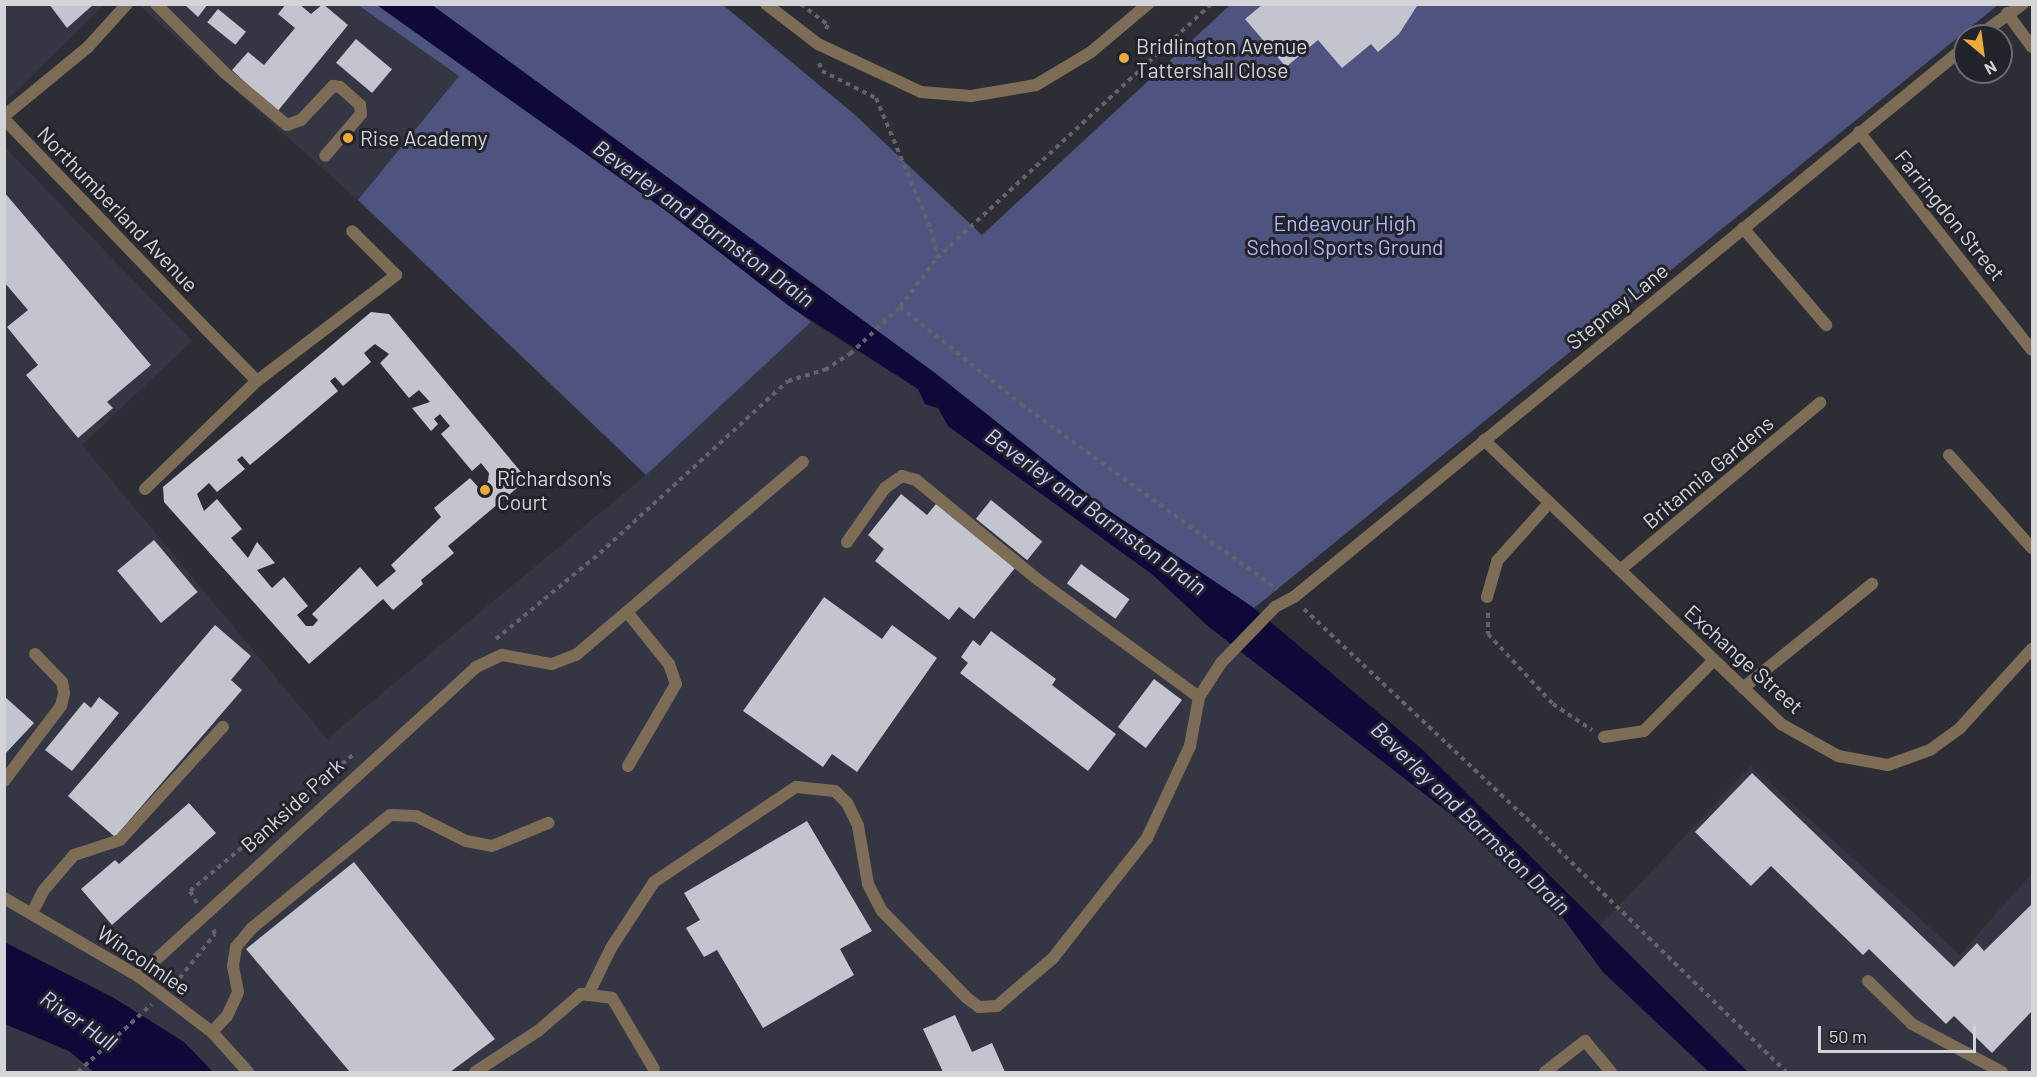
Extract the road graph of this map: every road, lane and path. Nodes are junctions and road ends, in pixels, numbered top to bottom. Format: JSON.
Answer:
{"nodes":[{"id":1,"x":127,"y":4,"type":"edge"},
{"id":2,"x":156,"y":4,"type":"edge"},
{"id":3,"x":766,"y":4,"type":"edge"},
{"id":4,"x":801,"y":4,"type":"edge"},
{"id":5,"x":1148,"y":4,"type":"edge"},
{"id":6,"x":1211,"y":4,"type":"edge"},
{"id":7,"x":2022,"y":4,"type":"edge"},
{"id":8,"x":2007,"y":13,"type":"junction"},
{"id":9,"x":1993,"y":24,"type":"edge"},
{"id":10,"x":818,"y":44,"type":"junction"},
{"id":11,"x":2032,"y":46,"type":"edge"},
{"id":12,"x":1953,"y":57,"type":"edge"},
{"id":13,"x":4,"y":117,"type":"edge"},
{"id":14,"x":1859,"y":132,"type":"junction"},
{"id":15,"x":325,"y":156,"type":"dead end"},
{"id":16,"x":1743,"y":228,"type":"junction"},
{"id":17,"x":352,"y":231,"type":"dead end"},
{"id":18,"x":937,"y":258,"type":"junction"},
{"id":19,"x":900,"y":307,"type":"junction"},
{"id":20,"x":1826,"y":325,"type":"dead end"},
{"id":21,"x":2032,"y":350,"type":"edge"},
{"id":22,"x":850,"y":354,"type":"dead end"},
{"id":23,"x":257,"y":381,"type":"junction"},
{"id":24,"x":1820,"y":403,"type":"dead end"},
{"id":25,"x":1484,"y":440,"type":"junction"},
{"id":26,"x":1949,"y":455,"type":"dead end"},
{"id":27,"x":803,"y":462,"type":"dead end"},
{"id":28,"x":145,"y":489,"type":"dead end"},
{"id":29,"x":1549,"y":502,"type":"junction"},
{"id":30,"x":847,"y":542,"type":"dead end"},
{"id":31,"x":2032,"y":548,"type":"edge"},
{"id":32,"x":1620,"y":570,"type":"junction"},
{"id":33,"x":1872,"y":584,"type":"dead end"},
{"id":34,"x":1294,"y":597,"type":"junction"},
{"id":35,"x":1487,"y":597,"type":"joint"},
{"id":36,"x":627,"y":612,"type":"junction"},
{"id":37,"x":2032,"y":649,"type":"edge"},
{"id":38,"x":35,"y":654,"type":"dead end"},
{"id":39,"x":1714,"y":660,"type":"junction"},
{"id":40,"x":1743,"y":688,"type":"junction"},
{"id":41,"x":1199,"y":697,"type":"junction"},
{"id":42,"x":223,"y":728,"type":"dead end"},
{"id":43,"x":1604,"y":737,"type":"joint"},
{"id":44,"x":628,"y":766,"type":"dead end"},
{"id":45,"x":4,"y":782,"type":"edge"},
{"id":46,"x":548,"y":823,"type":"dead end"},
{"id":47,"x":4,"y":898,"type":"edge"},
{"id":48,"x":32,"y":913,"type":"junction"},
{"id":49,"x":138,"y":976,"type":"junction"},
{"id":50,"x":1868,"y":981,"type":"dead end"},
{"id":51,"x":588,"y":995,"type":"junction"},
{"id":52,"x":147,"y":1010,"type":"dead end"},
{"id":53,"x":212,"y":1032,"type":"junction"},
{"id":54,"x":654,"y":1069,"type":"dead end"},
{"id":55,"x":78,"y":1072,"type":"edge"},
{"id":56,"x":248,"y":1072,"type":"edge"},
{"id":57,"x":475,"y":1072,"type":"edge"},
{"id":58,"x":1545,"y":1072,"type":"edge"},
{"id":59,"x":1611,"y":1072,"type":"edge"},
{"id":60,"x":1786,"y":1072,"type":"edge"},
{"id":61,"x":2002,"y":1072,"type":"edge"}],
"edges":[{"from":1,"to":13,"type":"street"},
{"from":2,"to":15,"type":"street"},
{"from":3,"to":10,"type":"street"},
{"from":4,"to":10,"type":"path"},
{"from":5,"to":10,"type":"street"},
{"from":6,"to":18,"type":"path"},
{"from":7,"to":8,"type":"street"},
{"from":8,"to":9,"type":"street"},
{"from":8,"to":11,"type":"street"},
{"from":10,"to":18,"type":"path"},
{"from":12,"to":14,"type":"street","name":"Stepney Lane"},
{"from":13,"to":23,"type":"street","name":"Northumberland Avenue"},
{"from":14,"to":16,"type":"street","name":"Stepney Lane"},
{"from":14,"to":21,"type":"street","name":"Farringdon Street"},
{"from":16,"to":20,"type":"street"},
{"from":16,"to":25,"type":"street","name":"Stepney Lane"},
{"from":17,"to":23,"type":"street"},
{"from":18,"to":19,"type":"path"},
{"from":19,"to":22,"type":"path"},
{"from":19,"to":34,"type":"path"},
{"from":23,"to":28,"type":"street"},
{"from":24,"to":32,"type":"street","name":"Britannia Gardens"},
{"from":25,"to":29,"type":"street","name":"Exchange Street"},
{"from":25,"to":34,"type":"street","name":"Stepney Lane"},
{"from":26,"to":31,"type":"street"},
{"from":27,"to":36,"type":"street","name":"Bankside Park"},
{"from":29,"to":32,"type":"street","name":"Exchange Street"},
{"from":29,"to":35,"type":"street"},
{"from":30,"to":41,"type":"street"},
{"from":32,"to":39,"type":"street","name":"Exchange Street"},
{"from":33,"to":40,"type":"street"},
{"from":34,"to":41,"type":"street","name":"Stepney Lane"},
{"from":34,"to":60,"type":"path"},
{"from":35,"to":43,"type":"path"},
{"from":36,"to":44,"type":"street"},
{"from":36,"to":49,"type":"street","name":"Bankside Park"},
{"from":37,"to":40,"type":"street","name":"Exchange Street"},
{"from":38,"to":45,"type":"street"},
{"from":39,"to":40,"type":"street","name":"Exchange Street"},
{"from":39,"to":43,"type":"street"},
{"from":41,"to":51,"type":"street"},
{"from":42,"to":48,"type":"street"},
{"from":46,"to":53,"type":"street"},
{"from":47,"to":48,"type":"street","name":"Wincolmlee"},
{"from":48,"to":49,"type":"street","name":"Wincolmlee"},
{"from":49,"to":53,"type":"street","name":"Wincolmlee"},
{"from":50,"to":61,"type":"street"},
{"from":51,"to":54,"type":"street"},
{"from":51,"to":57,"type":"street"},
{"from":52,"to":55,"type":"path"},
{"from":53,"to":56,"type":"street","name":"Wincolmlee"},
{"from":58,"to":59,"type":"street"}]}
